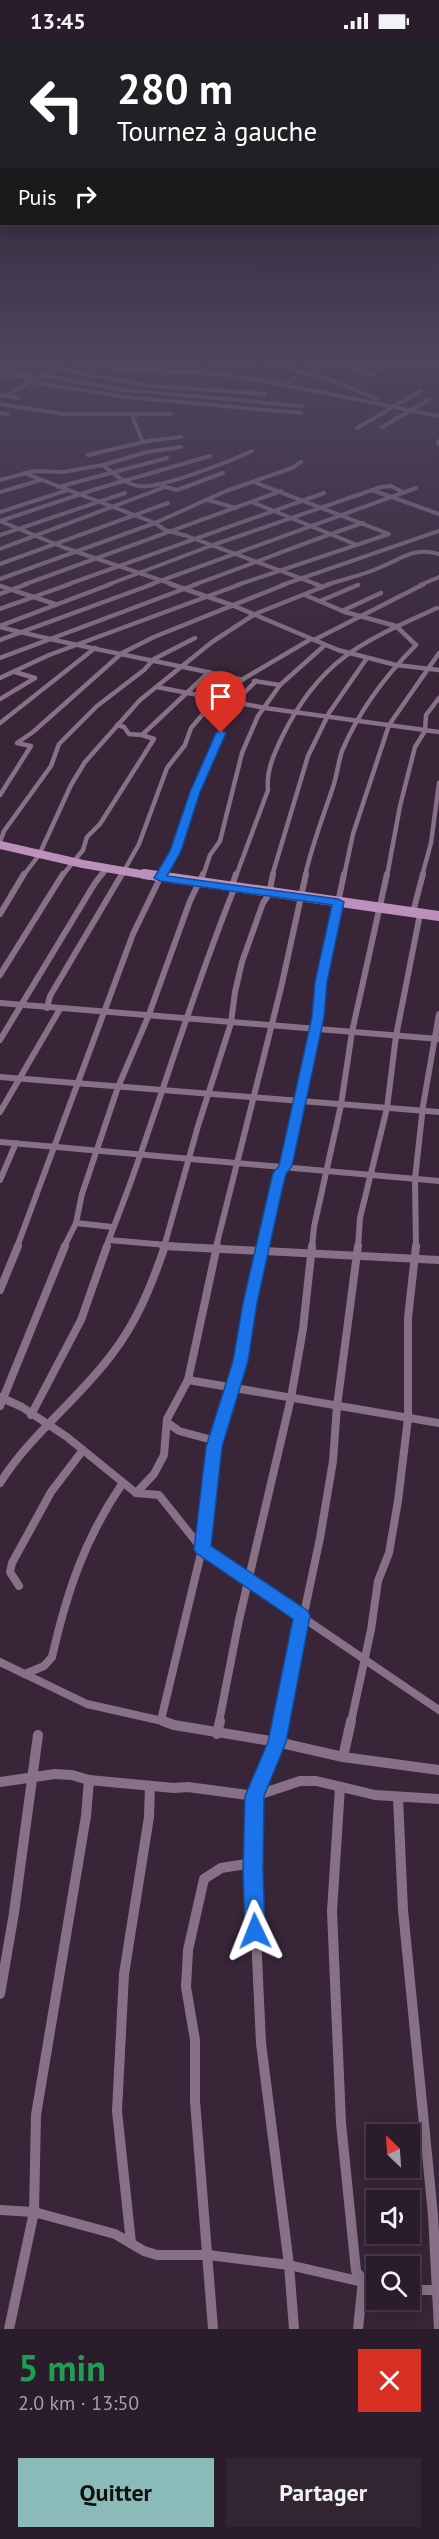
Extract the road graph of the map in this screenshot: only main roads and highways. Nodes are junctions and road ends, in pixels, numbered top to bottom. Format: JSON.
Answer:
{"nodes":[{"id":1,"x":0,"y":844,"type":"edge"},
{"id":2,"x":439,"y":916,"type":"edge"}],
"edges":[{"from":1,"to":2,"type":"main road"}]}
